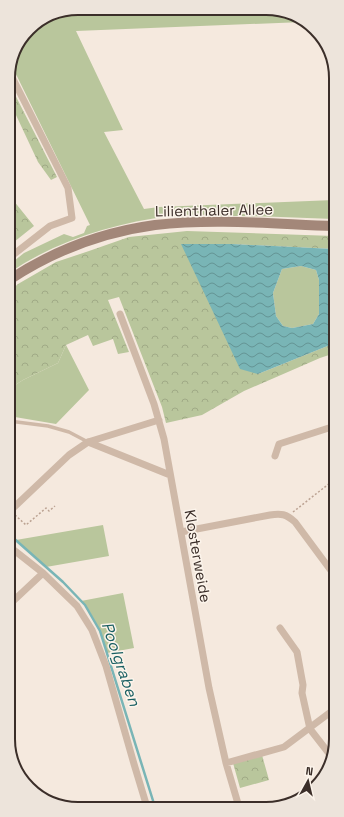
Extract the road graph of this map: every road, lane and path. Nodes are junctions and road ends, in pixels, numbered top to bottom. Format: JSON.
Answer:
{"nodes":[{"id":1,"x":15,"y":83,"type":"edge"},
{"id":2,"x":329,"y":226,"type":"edge"},
{"id":3,"x":15,"y":253,"type":"edge"},
{"id":4,"x":15,"y":277,"type":"edge"},
{"id":5,"x":120,"y":314,"type":"dead end"},
{"id":6,"x":158,"y":420,"type":"junction"},
{"id":7,"x":15,"y":422,"type":"edge"},
{"id":8,"x":329,"y":428,"type":"edge"},
{"id":9,"x":88,"y":442,"type":"junction"},
{"id":10,"x":275,"y":456,"type":"dead end"},
{"id":11,"x":170,"y":475,"type":"junction"},
{"id":12,"x":329,"y":484,"type":"edge"},
{"id":13,"x":15,"y":506,"type":"edge"},
{"id":14,"x":55,"y":506,"type":"dead end"},
{"id":15,"x":288,"y":515,"type":"junction"},
{"id":16,"x":15,"y":516,"type":"edge"},
{"id":17,"x":181,"y":532,"type":"junction"},
{"id":18,"x":15,"y":550,"type":"edge"},
{"id":19,"x":329,"y":568,"type":"edge"},
{"id":20,"x":43,"y":573,"type":"junction"},
{"id":21,"x":15,"y":599,"type":"edge"},
{"id":22,"x":280,"y":628,"type":"dead end"},
{"id":23,"x":329,"y":714,"type":"edge"},
{"id":24,"x":310,"y":729,"type":"junction"},
{"id":25,"x":328,"y":752,"type":"edge"},
{"id":26,"x":226,"y":763,"type":"junction"},
{"id":27,"x":146,"y":802,"type":"edge"},
{"id":28,"x":238,"y":802,"type":"edge"}],
"edges":[{"from":1,"to":3,"type":"street"},
{"from":2,"to":4,"type":"main road","name":"Lilienthaler Allee"},
{"from":5,"to":6,"type":"street","name":"Klosterweide"},
{"from":6,"to":9,"type":"street"},
{"from":6,"to":11,"type":"street","name":"Klosterweide"},
{"from":7,"to":9,"type":"lane"},
{"from":8,"to":10,"type":"street"},
{"from":9,"to":11,"type":"street"},
{"from":9,"to":13,"type":"street"},
{"from":11,"to":17,"type":"street","name":"Klosterweide"},
{"from":12,"to":15,"type":"path"},
{"from":14,"to":16,"type":"path"},
{"from":15,"to":17,"type":"street"},
{"from":15,"to":19,"type":"street"},
{"from":17,"to":26,"type":"street","name":"Klosterweide"},
{"from":18,"to":20,"type":"street"},
{"from":20,"to":21,"type":"street"},
{"from":20,"to":27,"type":"street"},
{"from":22,"to":24,"type":"street"},
{"from":23,"to":24,"type":"street"},
{"from":24,"to":25,"type":"street"},
{"from":24,"to":26,"type":"street"},
{"from":26,"to":28,"type":"street","name":"Klosterweide"}]}
